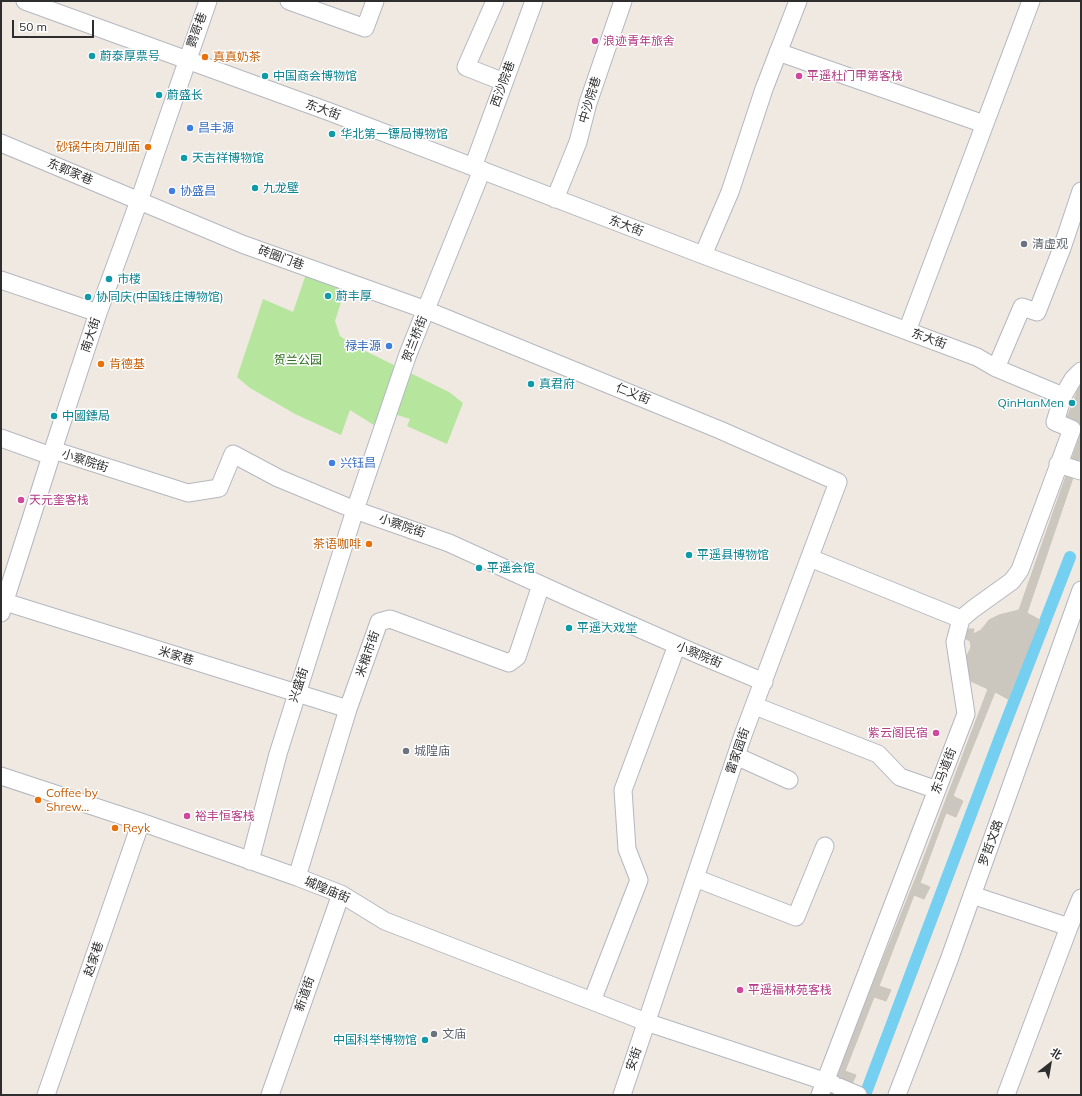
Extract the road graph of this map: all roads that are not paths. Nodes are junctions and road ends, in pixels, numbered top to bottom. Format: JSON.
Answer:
{"nodes":[{"id":1,"x":26,"y":1,"type":"edge"},
{"id":2,"x":208,"y":1,"type":"edge"},
{"id":3,"x":289,"y":1,"type":"edge"},
{"id":4,"x":375,"y":1,"type":"edge"},
{"id":5,"x":495,"y":1,"type":"edge"},
{"id":6,"x":534,"y":1,"type":"edge"},
{"id":7,"x":623,"y":1,"type":"edge"},
{"id":8,"x":798,"y":1,"type":"edge"},
{"id":9,"x":1030,"y":1,"type":"edge"},
{"id":10,"x":778,"y":52,"type":"junction"},
{"id":11,"x":187,"y":60,"type":"junction"},
{"id":12,"x":504,"y":82,"type":"junction"},
{"id":13,"x":984,"y":124,"type":"junction"},
{"id":14,"x":1,"y":143,"type":"edge"},
{"id":15,"x":478,"y":169,"type":"junction"},
{"id":16,"x":1081,"y":191,"type":"edge"},
{"id":17,"x":555,"y":199,"type":"junction"},
{"id":18,"x":139,"y":201,"type":"junction"},
{"id":19,"x":703,"y":255,"type":"junction"},
{"id":20,"x":1,"y":280,"type":"edge"},
{"id":21,"x":426,"y":310,"type":"junction"},
{"id":22,"x":98,"y":313,"type":"junction"},
{"id":23,"x":907,"y":331,"type":"junction"},
{"id":24,"x":996,"y":368,"type":"junction"},
{"id":25,"x":1081,"y":371,"type":"edge"},
{"id":26,"x":1063,"y":396,"type":"junction"},
{"id":27,"x":1,"y":438,"type":"edge"},
{"id":28,"x":52,"y":453,"type":"junction"},
{"id":29,"x":1058,"y":464,"type":"junction"},
{"id":30,"x":1081,"y":472,"type":"edge"},
{"id":31,"x":838,"y":482,"type":"joint"},
{"id":32,"x":355,"y":510,"type":"junction"},
{"id":33,"x":810,"y":558,"type":"junction"},
{"id":34,"x":541,"y":585,"type":"junction"},
{"id":35,"x":1081,"y":590,"type":"edge"},
{"id":36,"x":3,"y":608,"type":"edge"},
{"id":37,"x":962,"y":620,"type":"junction"},
{"id":38,"x":677,"y":646,"type":"junction"},
{"id":39,"x":764,"y":682,"type":"junction"},
{"id":40,"x":296,"y":693,"type":"junction"},
{"id":41,"x":754,"y":706,"type":"junction"},
{"id":42,"x":348,"y":709,"type":"junction"},
{"id":43,"x":736,"y":756,"type":"junction"},
{"id":44,"x":1,"y":776,"type":"edge"},
{"id":45,"x":789,"y":780,"type":"dead end"},
{"id":46,"x":937,"y":790,"type":"junction"},
{"id":47,"x":141,"y":822,"type":"junction"},
{"id":48,"x":825,"y":846,"type":"dead end"},
{"id":49,"x":250,"y":861,"type":"junction"},
{"id":50,"x":297,"y":877,"type":"junction"},
{"id":51,"x":695,"y":878,"type":"junction"},
{"id":52,"x":341,"y":894,"type":"junction"},
{"id":53,"x":972,"y":895,"type":"junction"},
{"id":54,"x":1081,"y":898,"type":"edge"},
{"id":55,"x":1069,"y":927,"type":"junction"},
{"id":56,"x":592,"y":1001,"type":"junction"},
{"id":57,"x":646,"y":1022,"type":"junction"},
{"id":58,"x":829,"y":1087,"type":"edge"},
{"id":59,"x":46,"y":1095,"type":"edge"},
{"id":60,"x":270,"y":1095,"type":"edge"},
{"id":61,"x":622,"y":1095,"type":"edge"},
{"id":62,"x":858,"y":1095,"type":"edge"},
{"id":63,"x":897,"y":1095,"type":"edge"},
{"id":64,"x":1006,"y":1095,"type":"edge"}],
"edges":[{"from":1,"to":11,"type":"street","name":"东大街"},
{"from":2,"to":11,"type":"street","name":"鹦哥巷"},
{"from":3,"to":4,"type":"street"},
{"from":5,"to":12,"type":"street"},
{"from":6,"to":12,"type":"street","name":"西沙院巷"},
{"from":7,"to":17,"type":"street","name":"中沙院巷"},
{"from":8,"to":10,"type":"street"},
{"from":9,"to":13,"type":"street"},
{"from":10,"to":13,"type":"street"},
{"from":10,"to":19,"type":"street"},
{"from":11,"to":15,"type":"street","name":"东大街"},
{"from":11,"to":18,"type":"street","name":"南大街"},
{"from":12,"to":15,"type":"street","name":"西沙院巷"},
{"from":13,"to":23,"type":"street"},
{"from":14,"to":18,"type":"street","name":"东郭家巷"},
{"from":15,"to":17,"type":"street","name":"东大街"},
{"from":15,"to":21,"type":"street","name":"贺兰桥街"},
{"from":16,"to":24,"type":"street"},
{"from":17,"to":19,"type":"street","name":"东大街"},
{"from":18,"to":21,"type":"street","name":"砖圈门巷"},
{"from":18,"to":22,"type":"street","name":"南大街"},
{"from":19,"to":23,"type":"street","name":"东大街"},
{"from":20,"to":22,"type":"street"},
{"from":21,"to":31,"type":"street","name":"仁义街"},
{"from":21,"to":32,"type":"street","name":"贺兰桥街"},
{"from":22,"to":28,"type":"street","name":"南大街"},
{"from":23,"to":24,"type":"street","name":"东大街"},
{"from":24,"to":26,"type":"street","name":"东大街"},
{"from":25,"to":26,"type":"street"},
{"from":26,"to":29,"type":"street","name":"东马道街"},
{"from":27,"to":28,"type":"street"},
{"from":28,"to":32,"type":"street","name":"小察院街"},
{"from":28,"to":36,"type":"street","name":"南大街"},
{"from":29,"to":30,"type":"street"},
{"from":29,"to":37,"type":"street","name":"东马道街"},
{"from":31,"to":33,"type":"street","name":"雷家园街"},
{"from":32,"to":34,"type":"street","name":"小察院街"},
{"from":32,"to":40,"type":"street","name":"兴盛街"},
{"from":33,"to":37,"type":"street"},
{"from":33,"to":39,"type":"street","name":"雷家园街"},
{"from":34,"to":38,"type":"street","name":"小察院街"},
{"from":34,"to":42,"type":"street","name":"米粮市街"},
{"from":35,"to":53,"type":"street","name":"罗哲文路"},
{"from":36,"to":40,"type":"street","name":"米家巷"},
{"from":37,"to":46,"type":"street","name":"东马道街"},
{"from":38,"to":39,"type":"street","name":"小察院街"},
{"from":38,"to":56,"type":"street"},
{"from":39,"to":41,"type":"street","name":"雷家园街"},
{"from":40,"to":42,"type":"street","name":"米家巷"},
{"from":40,"to":49,"type":"street","name":"兴盛街"},
{"from":41,"to":43,"type":"street","name":"雷家园街"},
{"from":41,"to":46,"type":"street"},
{"from":42,"to":50,"type":"street","name":"米粮市街"},
{"from":43,"to":45,"type":"street"},
{"from":43,"to":51,"type":"street","name":"雷家园街"},
{"from":44,"to":47,"type":"street","name":"城隍庙街"},
{"from":46,"to":58,"type":"street","name":"东马道街"},
{"from":47,"to":49,"type":"street","name":"城隍庙街"},
{"from":47,"to":59,"type":"street","name":"赵家巷"},
{"from":48,"to":51,"type":"street"},
{"from":49,"to":50,"type":"street","name":"城隍庙街"},
{"from":50,"to":52,"type":"street","name":"城隍庙街"},
{"from":51,"to":57,"type":"street","name":"雷家园街"},
{"from":52,"to":56,"type":"street","name":"城隍庙街"},
{"from":52,"to":60,"type":"street","name":"新道街"},
{"from":53,"to":55,"type":"street"},
{"from":53,"to":63,"type":"street","name":"罗哲文路"},
{"from":54,"to":55,"type":"street"},
{"from":55,"to":64,"type":"street"},
{"from":56,"to":57,"type":"street","name":"城隍庙街"},
{"from":57,"to":58,"type":"street","name":"城隍庙街"},
{"from":57,"to":61,"type":"street","name":"安街"},
{"from":58,"to":62,"type":"street","name":"城隍庙街"}]}
